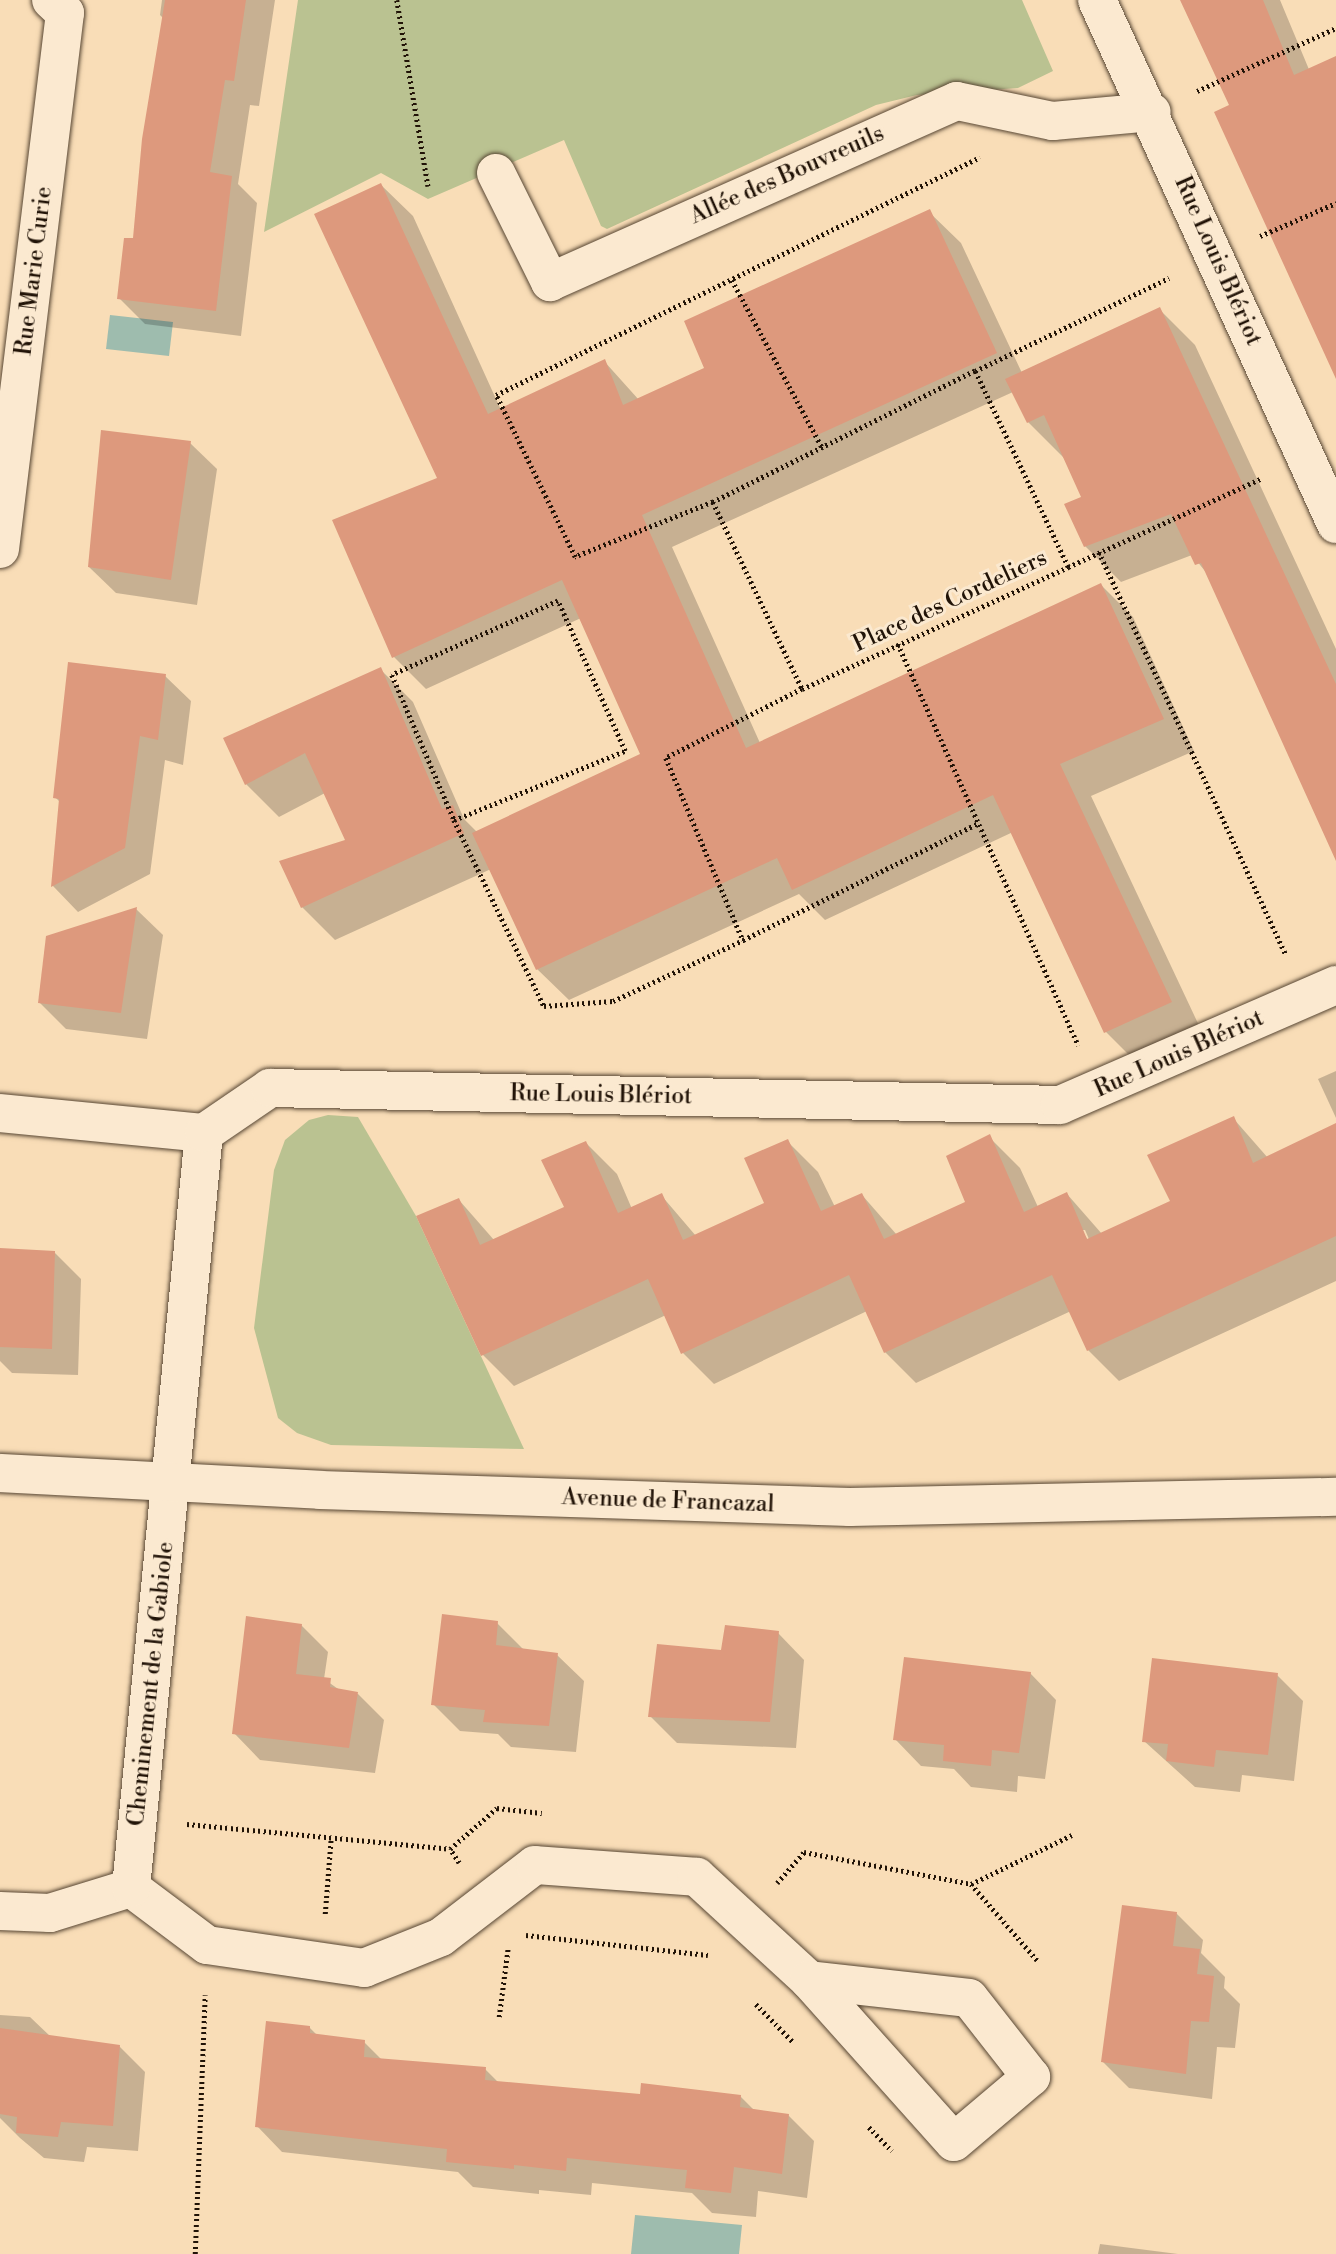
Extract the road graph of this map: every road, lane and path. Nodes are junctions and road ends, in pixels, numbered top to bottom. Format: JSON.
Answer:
{"nodes":[{"id":1,"x":51,"y":0,"type":"edge"},
{"id":2,"x":397,"y":0,"type":"edge"},
{"id":3,"x":1097,"y":0,"type":"edge"},
{"id":4,"x":1336,"y":28,"type":"edge"},
{"id":5,"x":1152,"y":112,"type":"junction"},
{"id":6,"x":1053,"y":121,"type":"junction"},
{"id":7,"x":496,"y":173,"type":"dead end"},
{"id":8,"x":428,"y":186,"type":"dead end"},
{"id":9,"x":1336,"y":203,"type":"edge"},
{"id":10,"x":1216,"y":256,"type":"junction"},
{"id":11,"x":732,"y":279,"type":"junction"},
{"id":12,"x":975,"y":371,"type":"junction"},
{"id":13,"x":822,"y":447,"type":"junction"},
{"id":14,"x":1306,"y":458,"type":"junction"},
{"id":15,"x":713,"y":502,"type":"junction"},
{"id":16,"x":1336,"y":524,"type":"edge"},
{"id":17,"x":0,"y":549,"type":"edge"},
{"id":18,"x":1099,"y":552,"type":"junction"},
{"id":19,"x":1068,"y":567,"type":"junction"},
{"id":20,"x":898,"y":644,"type":"junction"},
{"id":21,"x":802,"y":689,"type":"junction"},
{"id":22,"x":454,"y":820,"type":"junction"},
{"id":23,"x":979,"y":823,"type":"junction"},
{"id":24,"x":743,"y":940,"type":"junction"},
{"id":25,"x":1290,"y":963,"type":"dead end"},
{"id":26,"x":1336,"y":985,"type":"edge"},
{"id":27,"x":1098,"y":1089,"type":"junction"},
{"id":28,"x":0,"y":1113,"type":"edge"},
{"id":29,"x":204,"y":1133,"type":"junction"},
{"id":30,"x":0,"y":1473,"type":"edge"},
{"id":31,"x":171,"y":1480,"type":"junction"},
{"id":32,"x":1336,"y":1497,"type":"edge"},
{"id":33,"x":551,"y":1814,"type":"dead end"},
{"id":34,"x":138,"y":1819,"type":"junction"},
{"id":35,"x":1072,"y":1835,"type":"dead end"},
{"id":36,"x":331,"y":1838,"type":"junction"},
{"id":37,"x":450,"y":1849,"type":"junction"},
{"id":38,"x":971,"y":1884,"type":"junction"},
{"id":39,"x":131,"y":1888,"type":"junction"},
{"id":40,"x":485,"y":1903,"type":"junction"},
{"id":41,"x":0,"y":1911,"type":"edge"},
{"id":42,"x":744,"y":1921,"type":"junction"},
{"id":43,"x":510,"y":1933,"type":"junction"},
{"id":44,"x":207,"y":1945,"type":"junction"},
{"id":45,"x":710,"y":1955,"type":"junction"},
{"id":46,"x":1037,"y":1960,"type":"dead end"},
{"id":47,"x":322,"y":1962,"type":"junction"},
{"id":48,"x":719,"y":1965,"type":"dead end"},
{"id":49,"x":808,"y":1980,"type":"junction"},
{"id":50,"x":748,"y":1995,"type":"dead end"},
{"id":51,"x":499,"y":2017,"type":"dead end"},
{"id":52,"x":796,"y":2045,"type":"dead end"},
{"id":53,"x":860,"y":2117,"type":"dead end"},
{"id":54,"x":895,"y":2153,"type":"dead end"},
{"id":55,"x":195,"y":2254,"type":"edge"}],
"edges":[{"from":1,"to":17,"type":"street","name":"Rue Marie Curie"},
{"from":2,"to":8,"type":"path"},
{"from":3,"to":5,"type":"street","name":"Rue Louis Blériot"},
{"from":4,"to":5,"type":"path"},
{"from":5,"to":6,"type":"street","name":"Allée des Bouvreuils"},
{"from":5,"to":10,"type":"street","name":"Rue Louis Blériot"},
{"from":6,"to":7,"type":"street","name":"Allée des Bouvreuils"},
{"from":6,"to":11,"type":"path"},
{"from":9,"to":10,"type":"path"},
{"from":10,"to":12,"type":"path"},
{"from":10,"to":14,"type":"street","name":"Rue Louis Blériot"},
{"from":11,"to":13,"type":"path"},
{"from":11,"to":15,"type":"path"},
{"from":12,"to":13,"type":"path"},
{"from":12,"to":19,"type":"path","name":"Place des Cordeliers"},
{"from":13,"to":15,"type":"path"},
{"from":14,"to":16,"type":"street","name":"Rue Louis Blériot"},
{"from":14,"to":18,"type":"path"},
{"from":15,"to":21,"type":"path"},
{"from":18,"to":19,"type":"path"},
{"from":18,"to":25,"type":"path"},
{"from":19,"to":20,"type":"path","name":"Place des Cordeliers"},
{"from":20,"to":21,"type":"path","name":"Place des Cordeliers"},
{"from":20,"to":23,"type":"path"},
{"from":21,"to":24,"type":"path","name":"Place des Cordeliers"},
{"from":22,"to":22,"type":"path"},
{"from":22,"to":24,"type":"path"},
{"from":23,"to":24,"type":"path"},
{"from":23,"to":27,"type":"path"},
{"from":26,"to":27,"type":"street","name":"Rue Louis Blériot"},
{"from":27,"to":29,"type":"street","name":"Rue Louis Blériot"},
{"from":28,"to":29,"type":"street"},
{"from":29,"to":31,"type":"street"},
{"from":30,"to":31,"type":"street","name":"Avenue de Francazal"},
{"from":31,"to":32,"type":"street","name":"Avenue de Francazal"},
{"from":31,"to":34,"type":"street","name":"Cheminement de la Gabiole"},
{"from":33,"to":37,"type":"path"},
{"from":34,"to":36,"type":"path"},
{"from":34,"to":39,"type":"street","name":"Cheminement de la Gabiole"},
{"from":35,"to":38,"type":"path"},
{"from":36,"to":37,"type":"path"},
{"from":36,"to":47,"type":"path"},
{"from":37,"to":40,"type":"path"},
{"from":38,"to":42,"type":"path"},
{"from":38,"to":46,"type":"path"},
{"from":39,"to":41,"type":"street"},
{"from":39,"to":44,"type":"street"},
{"from":40,"to":42,"type":"street"},
{"from":40,"to":43,"type":"path"},
{"from":40,"to":47,"type":"street"},
{"from":42,"to":45,"type":"path"},
{"from":42,"to":49,"type":"street"},
{"from":43,"to":45,"type":"path"},
{"from":43,"to":51,"type":"path"},
{"from":44,"to":47,"type":"street"},
{"from":44,"to":55,"type":"path"},
{"from":45,"to":48,"type":"path"},
{"from":49,"to":49,"type":"street"},
{"from":50,"to":52,"type":"path"},
{"from":53,"to":54,"type":"path"}]}
